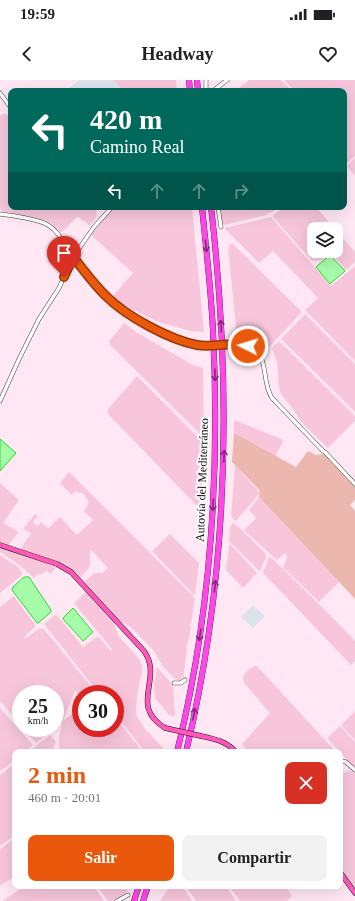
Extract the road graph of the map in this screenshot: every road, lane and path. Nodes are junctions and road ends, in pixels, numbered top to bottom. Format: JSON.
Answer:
{"nodes":[{"id":1,"x":227,"y":80,"type":"edge"},
{"id":2,"x":218,"y":88,"type":"edge"},
{"id":3,"x":0,"y":93,"type":"edge"},
{"id":4,"x":8,"y":104,"type":"edge"},
{"id":5,"x":109,"y":210,"type":"edge"},
{"id":6,"x":202,"y":210,"type":"edge"},
{"id":7,"x":210,"y":210,"type":"edge"},
{"id":8,"x":218,"y":210,"type":"edge"},
{"id":9,"x":0,"y":214,"type":"edge"},
{"id":10,"x":221,"y":227,"type":"dead end"},
{"id":11,"x":73,"y":257,"type":"junction"},
{"id":12,"x":0,"y":401,"type":"edge"},
{"id":13,"x":355,"y":484,"type":"edge"},
{"id":14,"x":0,"y":545,"type":"edge"},
{"id":15,"x":184,"y":680,"type":"dead end"},
{"id":16,"x":174,"y":683,"type":"dead end"},
{"id":17,"x":178,"y":749,"type":"edge"},
{"id":18,"x":187,"y":749,"type":"edge"},
{"id":19,"x":233,"y":749,"type":"edge"},
{"id":20,"x":343,"y":762,"type":"edge"},
{"id":21,"x":355,"y":770,"type":"edge"},
{"id":22,"x":343,"y":876,"type":"edge"},
{"id":23,"x":138,"y":889,"type":"edge"},
{"id":24,"x":147,"y":889,"type":"edge"},
{"id":25,"x":355,"y":893,"type":"edge"},
{"id":26,"x":128,"y":895,"type":"dead end"},
{"id":27,"x":118,"y":901,"type":"edge"},
{"id":28,"x":134,"y":901,"type":"edge"},
{"id":29,"x":143,"y":901,"type":"edge"}],
"edges":[{"from":1,"to":2,"type":"street"},
{"from":3,"to":4,"type":"street"},
{"from":5,"to":11,"type":"street"},
{"from":6,"to":17,"type":"highway","name":"Autovía del Mediterráneo","one_way":true},
{"from":18,"to":7,"type":"highway","name":"Autovía del Mediterráneo","one_way":true},
{"from":8,"to":10,"type":"street"},
{"from":9,"to":11,"type":"street"},
{"from":11,"to":12,"type":"street"},
{"from":11,"to":13,"type":"street","bridge":true},
{"from":14,"to":19,"type":"main road","bridge":true},
{"from":15,"to":16,"type":"street"},
{"from":20,"to":21,"type":"street"},
{"from":22,"to":25,"type":"main road"},
{"from":23,"to":28,"type":"highway"},
{"from":24,"to":29,"type":"highway"},
{"from":26,"to":27,"type":"street"}]}
